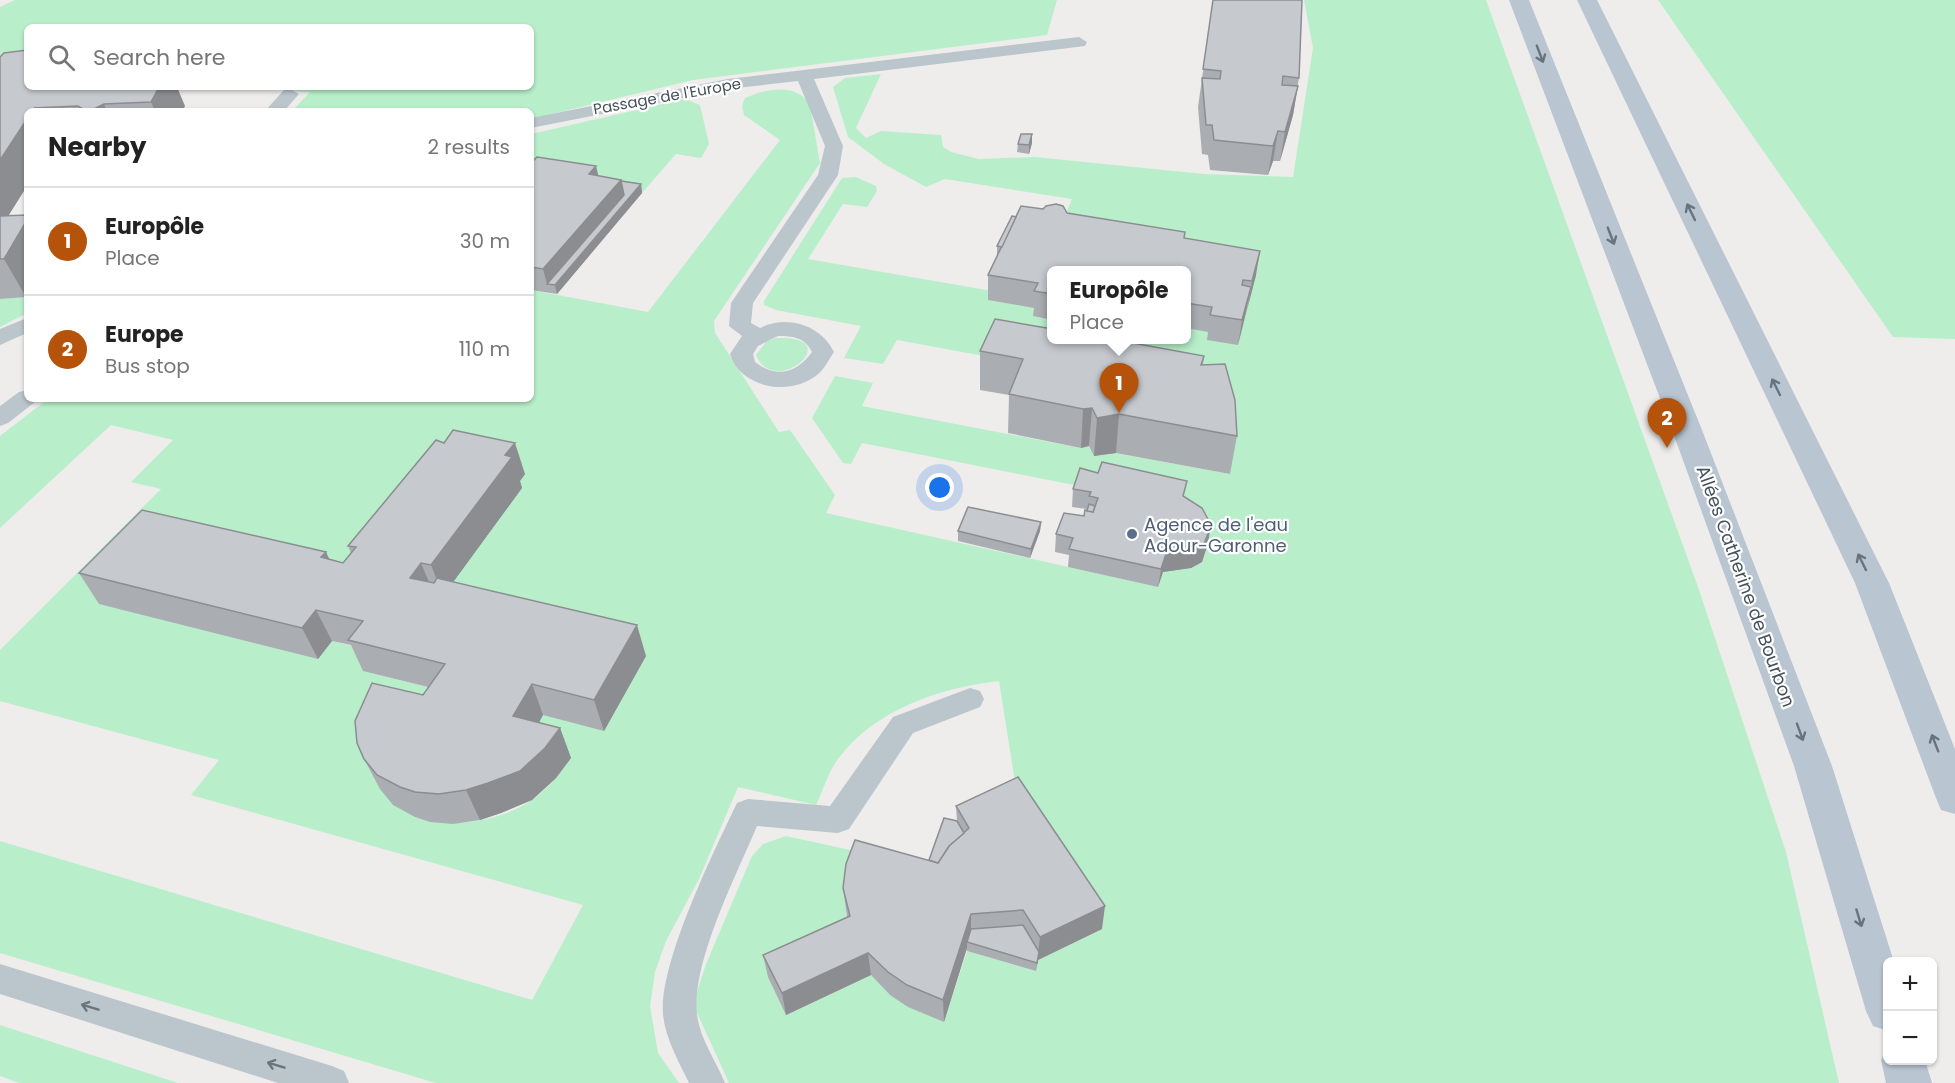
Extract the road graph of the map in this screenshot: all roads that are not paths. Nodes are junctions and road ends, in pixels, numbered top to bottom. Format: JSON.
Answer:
{"nodes":[{"id":1,"x":1519,"y":0,"type":"edge"},
{"id":2,"x":1587,"y":0,"type":"edge"},
{"id":3,"x":1079,"y":42,"type":"dead end"},
{"id":4,"x":804,"y":75,"type":"junction"},
{"id":5,"x":290,"y":94,"type":"dead end"},
{"id":6,"x":277,"y":108,"type":"edge"},
{"id":7,"x":534,"y":122,"type":"edge"},
{"id":8,"x":24,"y":326,"type":"edge"},
{"id":9,"x":757,"y":335,"type":"dead end"},
{"id":10,"x":0,"y":338,"type":"edge"},
{"id":11,"x":24,"y":399,"type":"edge"},
{"id":12,"x":0,"y":418,"type":"edge"},
{"id":13,"x":970,"y":699,"type":"dead end"},
{"id":14,"x":1955,"y":798,"type":"edge"},
{"id":15,"x":0,"y":979,"type":"edge"},
{"id":16,"x":1883,"y":998,"type":"edge"},
{"id":17,"x":1905,"y":1065,"type":"edge"},
{"id":18,"x":699,"y":1075,"type":"edge"},
{"id":19,"x":332,"y":1083,"type":"edge"},
{"id":20,"x":1910,"y":1083,"type":"edge"}],
"edges":[{"from":1,"to":16,"type":"main road","name":"Allées Catherine de Bourbon","one_way":true},
{"from":14,"to":2,"type":"main road","one_way":true},
{"from":3,"to":4,"type":"lane","name":"Passage de l'Europe"},
{"from":4,"to":7,"type":"lane","name":"Passage de l'Europe"},
{"from":4,"to":9,"type":"lane"},
{"from":5,"to":6,"type":"lane"},
{"from":8,"to":10,"type":"lane"},
{"from":11,"to":12,"type":"lane"},
{"from":13,"to":18,"type":"lane"},
{"from":19,"to":15,"type":"lane","one_way":true},
{"from":17,"to":20,"type":"main road"}]}
